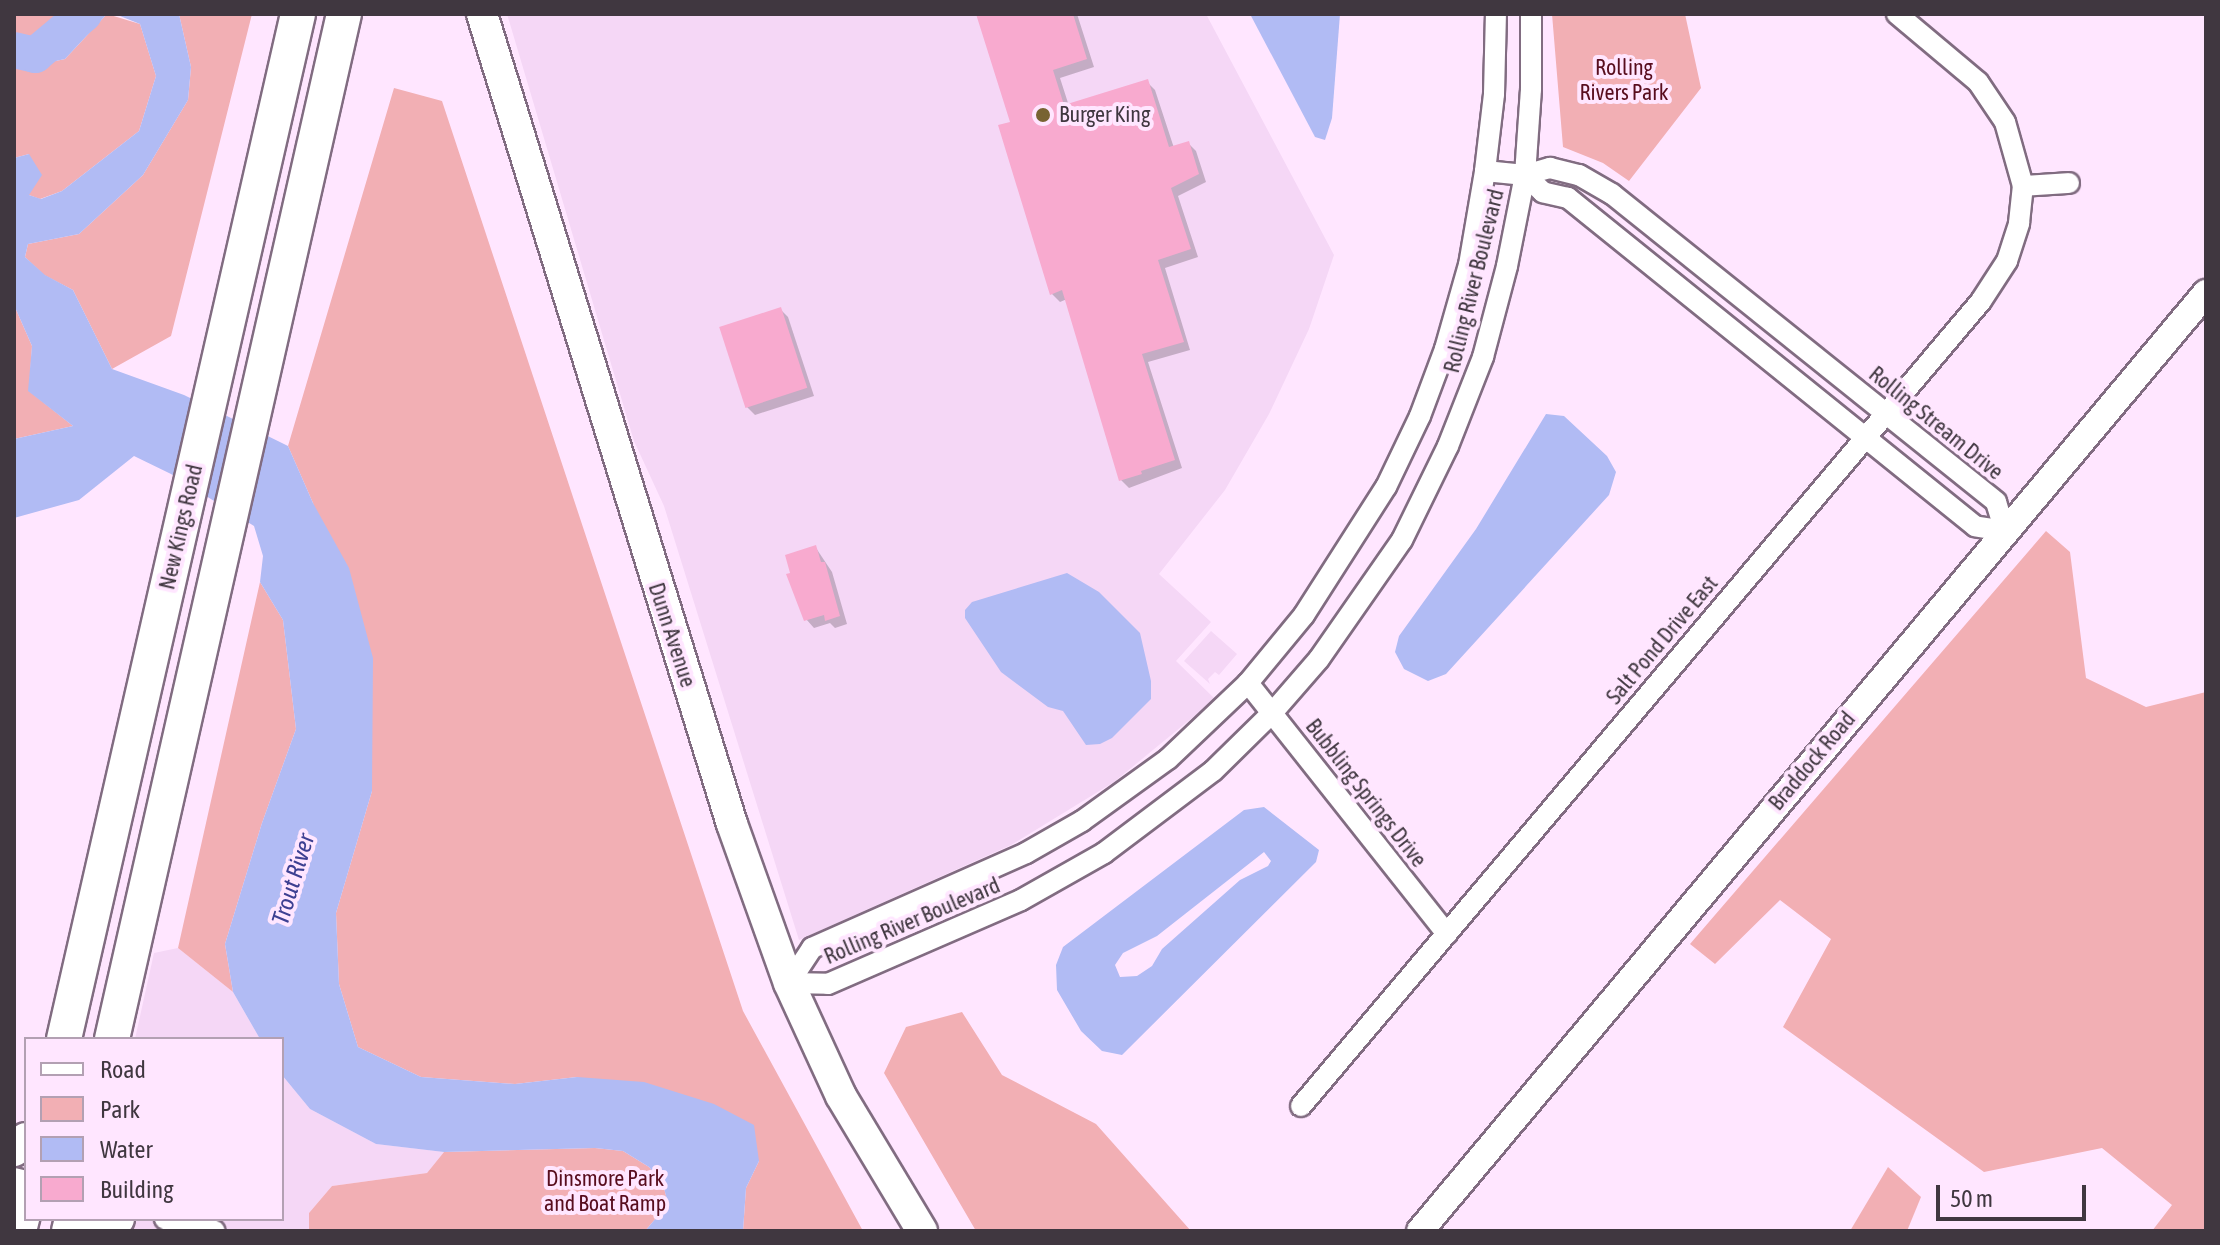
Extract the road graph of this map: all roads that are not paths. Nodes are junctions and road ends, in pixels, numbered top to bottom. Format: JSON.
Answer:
{"nodes":[{"id":1,"x":298,"y":14,"type":"edge"},
{"id":2,"x":361,"y":14,"type":"edge"},
{"id":3,"x":482,"y":14,"type":"edge"},
{"id":4,"x":1496,"y":14,"type":"edge"},
{"id":5,"x":1531,"y":14,"type":"edge"},
{"id":6,"x":1897,"y":14,"type":"edge"},
{"id":7,"x":341,"y":28,"type":"edge"},
{"id":8,"x":1485,"y":171,"type":"junction"},
{"id":9,"x":1525,"y":175,"type":"junction"},
{"id":10,"x":2069,"y":183,"type":"dead end"},
{"id":11,"x":2023,"y":186,"type":"junction"},
{"id":12,"x":2206,"y":293,"type":"edge"},
{"id":13,"x":1885,"y":413,"type":"junction"},
{"id":14,"x":1865,"y":436,"type":"junction"},
{"id":15,"x":2005,"y":531,"type":"junction"},
{"id":16,"x":1248,"y":683,"type":"junction"},
{"id":17,"x":1273,"y":712,"type":"junction"},
{"id":18,"x":1447,"y":934,"type":"junction"},
{"id":19,"x":789,"y":983,"type":"junction"},
{"id":20,"x":64,"y":1037,"type":"edge"},
{"id":21,"x":112,"y":1037,"type":"edge"},
{"id":22,"x":1301,"y":1106,"type":"dead end"},
{"id":23,"x":24,"y":1209,"type":"edge"},
{"id":24,"x":113,"y":1221,"type":"edge"},
{"id":25,"x":173,"y":1221,"type":"edge"},
{"id":26,"x":17,"y":1229,"type":"edge"},
{"id":27,"x":94,"y":1231,"type":"edge"},
{"id":28,"x":215,"y":1231,"type":"edge"},
{"id":29,"x":922,"y":1231,"type":"edge"},
{"id":30,"x":1420,"y":1231,"type":"edge"}],
"edges":[{"from":1,"to":20,"type":"highway","name":"New Kings Road"},
{"from":2,"to":7,"type":"highway"},
{"from":3,"to":19,"type":"main road","name":"Dunn Avenue"},
{"from":4,"to":8,"type":"street","name":"Rolling River Boulevard"},
{"from":5,"to":9,"type":"street","name":"Rolling River Boulevard"},
{"from":6,"to":11,"type":"street"},
{"from":7,"to":21,"type":"highway","name":"New Kings Road"},
{"from":8,"to":9,"type":"street","name":"Rolling Stream Drive"},
{"from":8,"to":16,"type":"street","name":"Rolling River Boulevard"},
{"from":9,"to":13,"type":"street","name":"Rolling Stream Drive"},
{"from":9,"to":14,"type":"street","name":"Rolling Stream Drive"},
{"from":9,"to":17,"type":"street","name":"Rolling River Boulevard"},
{"from":10,"to":11,"type":"street"},
{"from":11,"to":13,"type":"street","name":"Salt Pond Drive East"},
{"from":12,"to":15,"type":"street","name":"Braddock Road"},
{"from":13,"to":14,"type":"street","name":"Salt Pond Drive East"},
{"from":13,"to":15,"type":"street","name":"Rolling Stream Drive"},
{"from":14,"to":15,"type":"street","name":"Rolling Stream Drive"},
{"from":14,"to":18,"type":"street","name":"Salt Pond Drive East"},
{"from":15,"to":30,"type":"street","name":"Braddock Road"},
{"from":16,"to":17,"type":"street","name":"Bubbling Springs Drive"},
{"from":16,"to":19,"type":"street","name":"Rolling River Boulevard"},
{"from":17,"to":18,"type":"street","name":"Bubbling Springs Drive"},
{"from":17,"to":19,"type":"street","name":"Rolling River Boulevard"},
{"from":18,"to":22,"type":"street","name":"Salt Pond Drive East"},
{"from":19,"to":29,"type":"main road","name":"Dunn Avenue"},
{"from":23,"to":26,"type":"highway"},
{"from":24,"to":27,"type":"highway"},
{"from":25,"to":28,"type":"street"}]}
